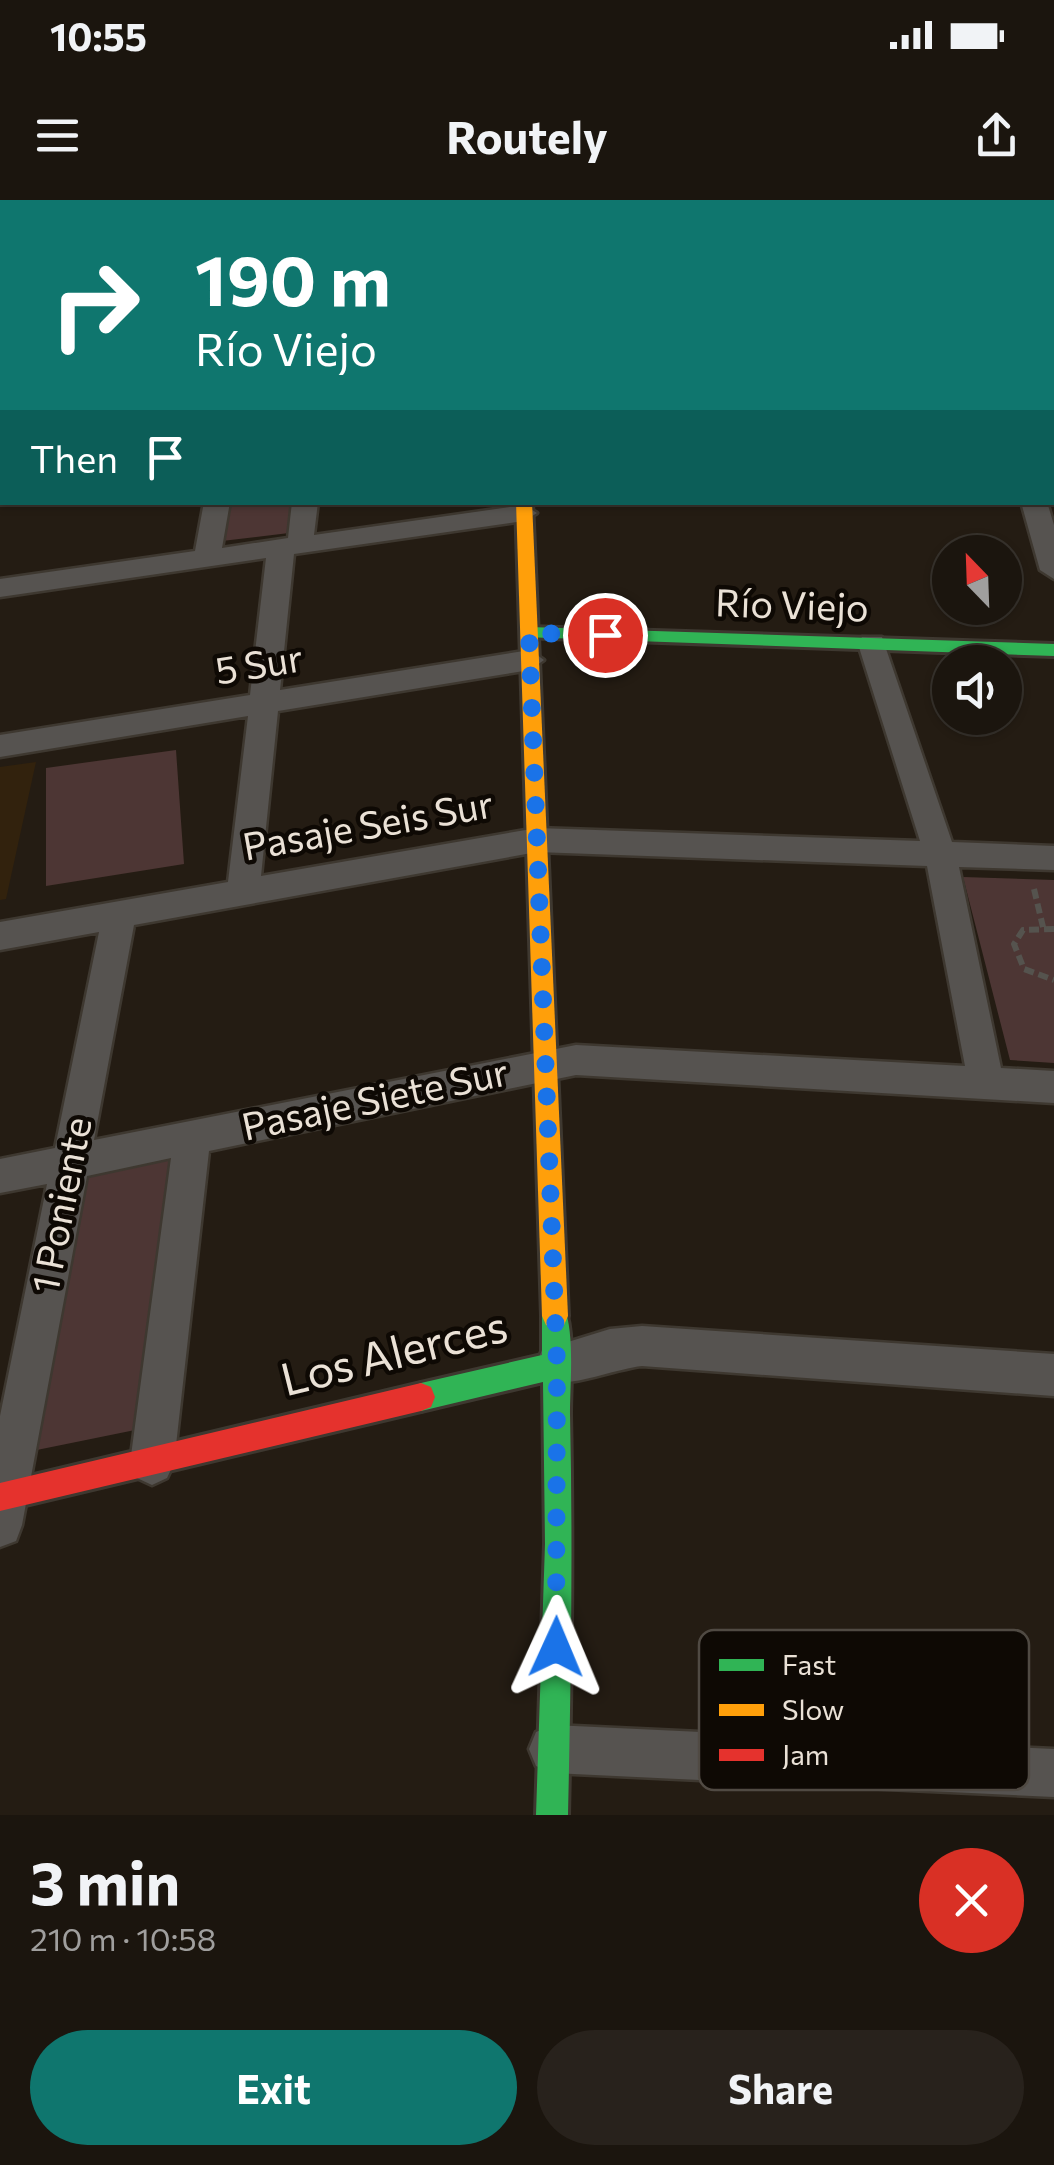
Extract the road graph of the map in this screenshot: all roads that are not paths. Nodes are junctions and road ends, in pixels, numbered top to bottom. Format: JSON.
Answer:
{"nodes":[{"id":1,"x":216,"y":505,"type":"edge"},
{"id":2,"x":304,"y":505,"type":"edge"},
{"id":3,"x":1035,"y":505,"type":"edge"},
{"id":4,"x":524,"y":508,"type":"edge"},
{"id":5,"x":291,"y":546,"type":"junction"},
{"id":6,"x":207,"y":558,"type":"junction"},
{"id":7,"x":1054,"y":570,"type":"edge"},
{"id":8,"x":0,"y":588,"type":"edge"},
{"id":9,"x":872,"y":644,"type":"junction"},
{"id":10,"x":529,"y":646,"type":"junction"},
{"id":11,"x":1054,"y":650,"type":"edge"},
{"id":12,"x":264,"y":704,"type":"junction"},
{"id":13,"x":0,"y":746,"type":"edge"},
{"id":14,"x":536,"y":840,"type":"junction"},
{"id":15,"x":941,"y":857,"type":"junction"},
{"id":16,"x":1054,"y":858,"type":"edge"},
{"id":17,"x":243,"y":892,"type":"junction"},
{"id":18,"x":118,"y":914,"type":"junction"},
{"id":19,"x":0,"y":936,"type":"edge"},
{"id":20,"x":546,"y":1065,"type":"junction"},
{"id":21,"x":986,"y":1082,"type":"junction"},
{"id":22,"x":1054,"y":1086,"type":"edge"},
{"id":23,"x":192,"y":1138,"type":"junction"},
{"id":24,"x":70,"y":1162,"type":"junction"},
{"id":25,"x":0,"y":1176,"type":"edge"},
{"id":26,"x":557,"y":1365,"type":"junction"},
{"id":27,"x":1054,"y":1375,"type":"edge"},
{"id":28,"x":152,"y":1463,"type":"junction"},
{"id":29,"x":2,"y":1506,"type":"edge"},
{"id":30,"x":553,"y":1749,"type":"junction"},
{"id":31,"x":699,"y":1756,"type":"edge"},
{"id":32,"x":1029,"y":1771,"type":"edge"},
{"id":33,"x":1054,"y":1772,"type":"edge"},
{"id":34,"x":552,"y":1815,"type":"edge"}],
"edges":[{"from":1,"to":6,"type":"street"},
{"from":2,"to":5,"type":"street"},
{"from":3,"to":7,"type":"street"},
{"from":4,"to":5,"type":"street"},
{"from":4,"to":10,"type":"street"},
{"from":5,"to":6,"type":"street"},
{"from":5,"to":12,"type":"street"},
{"from":6,"to":8,"type":"street"},
{"from":9,"to":10,"type":"street","name":"Río Viejo"},
{"from":9,"to":11,"type":"street","name":"Río Viejo"},
{"from":9,"to":15,"type":"street"},
{"from":10,"to":12,"type":"street","name":"5 Sur"},
{"from":10,"to":14,"type":"street"},
{"from":12,"to":13,"type":"street","name":"5 Sur"},
{"from":12,"to":17,"type":"street"},
{"from":14,"to":15,"type":"street","name":"Pasaje Seis Sur"},
{"from":14,"to":17,"type":"street","name":"Pasaje Seis Sur"},
{"from":14,"to":20,"type":"street"},
{"from":15,"to":16,"type":"street","name":"Pasaje Seis Sur"},
{"from":15,"to":21,"type":"street"},
{"from":17,"to":18,"type":"street","name":"Pasaje Seis Sur"},
{"from":18,"to":19,"type":"street","name":"Pasaje Seis Sur"},
{"from":18,"to":24,"type":"street","name":"1 Poniente"},
{"from":20,"to":21,"type":"street","name":"Pasaje Siete Sur"},
{"from":20,"to":23,"type":"street","name":"Pasaje Siete Sur"},
{"from":20,"to":26,"type":"street"},
{"from":21,"to":22,"type":"street","name":"Pasaje Siete Sur"},
{"from":23,"to":24,"type":"street","name":"Pasaje Siete Sur"},
{"from":23,"to":28,"type":"street"},
{"from":24,"to":25,"type":"street","name":"Pasaje Siete Sur"},
{"from":24,"to":29,"type":"street","name":"1 Poniente"},
{"from":26,"to":27,"type":"street","name":"Los Alerces"},
{"from":26,"to":28,"type":"street","name":"Los Alerces"},
{"from":26,"to":30,"type":"street"},
{"from":28,"to":29,"type":"street","name":"Los Alerces"},
{"from":30,"to":31,"type":"street"},
{"from":30,"to":34,"type":"street"},
{"from":32,"to":33,"type":"street"}]}
